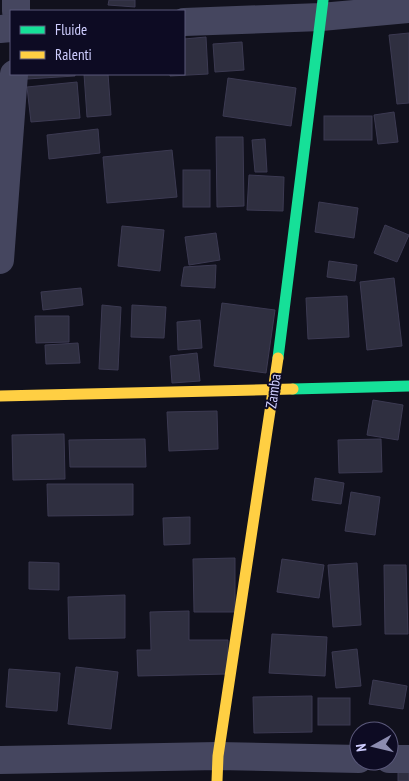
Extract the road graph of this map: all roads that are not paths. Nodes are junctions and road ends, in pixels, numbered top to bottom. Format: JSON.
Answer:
{"nodes":[{"id":1,"x":322,"y":9,"type":"edge"},
{"id":2,"x":409,"y":10,"type":"edge"},
{"id":3,"x":185,"y":22,"type":"edge"},
{"id":4,"x":14,"y":75,"type":"edge"},
{"id":5,"x":0,"y":260,"type":"edge"},
{"id":6,"x":409,"y":386,"type":"edge"},
{"id":7,"x":274,"y":390,"type":"junction"},
{"id":8,"x":0,"y":396,"type":"edge"},
{"id":9,"x":0,"y":760,"type":"edge"},
{"id":10,"x":349,"y":760,"type":"edge"},
{"id":11,"x":217,"y":769,"type":"edge"}],
"edges":[{"from":1,"to":2,"type":"street"},
{"from":1,"to":3,"type":"street"},
{"from":1,"to":7,"type":"street","name":"Zamba"},
{"from":4,"to":5,"type":"street"},
{"from":6,"to":7,"type":"street"},
{"from":7,"to":8,"type":"street"},
{"from":7,"to":11,"type":"street","name":"Zamba"},
{"from":9,"to":11,"type":"street"},
{"from":10,"to":11,"type":"street"}]}
